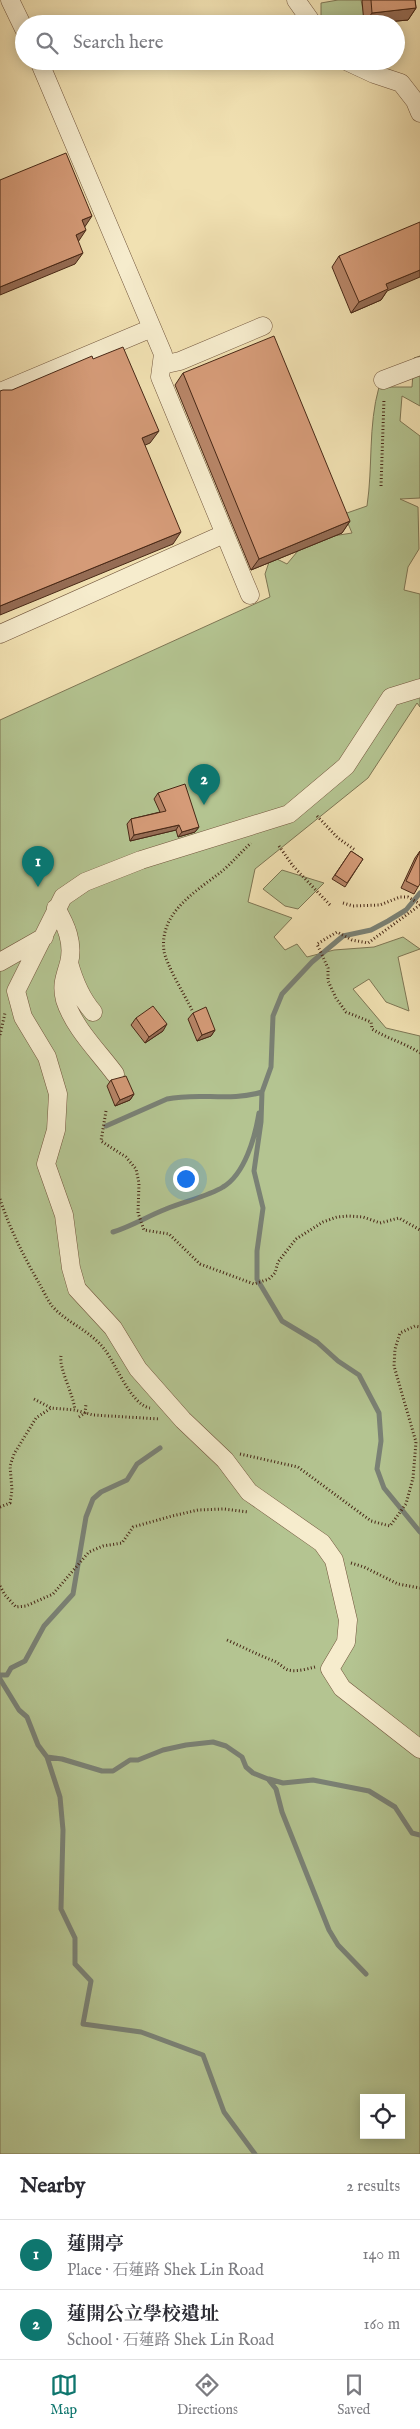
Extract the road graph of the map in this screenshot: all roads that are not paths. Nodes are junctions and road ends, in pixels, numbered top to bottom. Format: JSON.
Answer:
{"nodes":[{"id":1,"x":10,"y":0,"type":"edge"},
{"id":2,"x":296,"y":0,"type":"edge"},
{"id":3,"x":17,"y":15,"type":"edge"},
{"id":4,"x":307,"y":15,"type":"edge"},
{"id":5,"x":42,"y":70,"type":"edge"},
{"id":6,"x":365,"y":70,"type":"edge"},
{"id":7,"x":420,"y":114,"type":"edge"},
{"id":8,"x":264,"y":326,"type":"dead end"},
{"id":9,"x":152,"y":328,"type":"junction"},
{"id":10,"x":162,"y":365,"type":"junction"},
{"id":11,"x":420,"y":366,"type":"edge"},
{"id":12,"x":383,"y":380,"type":"dead end"},
{"id":13,"x":0,"y":392,"type":"edge"},
{"id":14,"x":224,"y":534,"type":"junction"},
{"id":15,"x":250,"y":595,"type":"dead end"},
{"id":16,"x":0,"y":634,"type":"edge"},
{"id":17,"x":420,"y":688,"type":"edge"},
{"id":18,"x":56,"y":908,"type":"junction"},
{"id":19,"x":44,"y":937,"type":"junction"},
{"id":20,"x":0,"y":962,"type":"edge"},
{"id":21,"x":69,"y":962,"type":"junction"},
{"id":22,"x":93,"y":1012,"type":"dead end"},
{"id":23,"x":115,"y":1074,"type":"dead end"},
{"id":24,"x":420,"y":1749,"type":"edge"}],
"edges":[{"from":1,"to":3,"type":"street"},
{"from":2,"to":4,"type":"street"},
{"from":5,"to":9,"type":"street"},
{"from":6,"to":7,"type":"street"},
{"from":8,"to":10,"type":"street"},
{"from":9,"to":10,"type":"street"},
{"from":9,"to":13,"type":"street"},
{"from":10,"to":14,"type":"street"},
{"from":11,"to":12,"type":"street"},
{"from":14,"to":15,"type":"street"},
{"from":14,"to":16,"type":"street"},
{"from":17,"to":18,"type":"street"},
{"from":18,"to":19,"type":"street"},
{"from":18,"to":21,"type":"street"},
{"from":19,"to":20,"type":"street"},
{"from":19,"to":24,"type":"street"},
{"from":21,"to":22,"type":"street"},
{"from":21,"to":23,"type":"street"}]}
